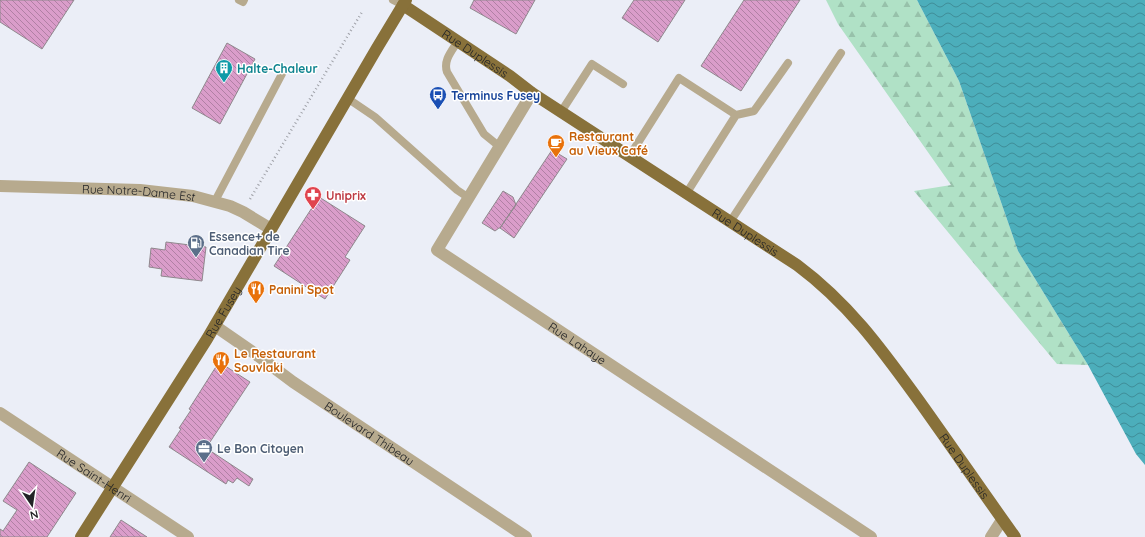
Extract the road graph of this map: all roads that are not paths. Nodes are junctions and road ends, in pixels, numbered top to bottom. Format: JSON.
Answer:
{"nodes":[{"id":1,"x":239,"y":0,"type":"edge"},
{"id":2,"x":244,"y":0,"type":"edge"},
{"id":3,"x":401,"y":2,"type":"edge"},
{"id":4,"x":458,"y":41,"type":"junction"},
{"id":5,"x":841,"y":53,"type":"dead end"},
{"id":6,"x":788,"y":63,"type":"dead end"},
{"id":7,"x":283,"y":72,"type":"dead end"},
{"id":8,"x":623,"y":84,"type":"dead end"},
{"id":9,"x":532,"y":93,"type":"junction"},
{"id":10,"x":347,"y":98,"type":"junction"},
{"id":11,"x":561,"y":112,"type":"junction"},
{"id":12,"x":736,"y":115,"type":"junction"},
{"id":13,"x":500,"y":146,"type":"junction"},
{"id":14,"x":629,"y":157,"type":"junction"},
{"id":15,"x":0,"y":186,"type":"edge"},
{"id":16,"x":686,"y":194,"type":"junction"},
{"id":17,"x":469,"y":198,"type":"junction"},
{"id":18,"x":215,"y":201,"type":"junction"},
{"id":19,"x":730,"y":222,"type":"junction"},
{"id":20,"x":271,"y":229,"type":"junction"},
{"id":21,"x":215,"y":326,"type":"junction"},
{"id":22,"x":0,"y":413,"type":"edge"},
{"id":23,"x":113,"y":486,"type":"junction"},
{"id":24,"x":1002,"y":520,"type":"junction"},
{"id":25,"x":81,"y":537,"type":"edge"},
{"id":26,"x":188,"y":537,"type":"edge"},
{"id":27,"x":526,"y":537,"type":"edge"},
{"id":28,"x":871,"y":537,"type":"edge"},
{"id":29,"x":991,"y":537,"type":"edge"},
{"id":30,"x":1015,"y":537,"type":"edge"}],
"edges":[{"from":1,"to":2,"type":"lane"},
{"from":3,"to":4,"type":"main road","name":"Rue Duplessis"},
{"from":3,"to":10,"type":"main road","name":"Rue Fusey"},
{"from":4,"to":9,"type":"main road","name":"Rue Duplessis"},
{"from":4,"to":13,"type":"lane"},
{"from":5,"to":19,"type":"lane"},
{"from":6,"to":12,"type":"lane"},
{"from":7,"to":18,"type":"lane"},
{"from":8,"to":11,"type":"lane"},
{"from":9,"to":11,"type":"main road","name":"Rue Duplessis"},
{"from":9,"to":13,"type":"street","name":"Rue Lahaye"},
{"from":10,"to":17,"type":"lane"},
{"from":10,"to":20,"type":"main road","name":"Rue Fusey"},
{"from":11,"to":14,"type":"main road","name":"Rue Duplessis"},
{"from":12,"to":14,"type":"lane"},
{"from":12,"to":16,"type":"lane"},
{"from":13,"to":17,"type":"street","name":"Rue Lahaye"},
{"from":14,"to":16,"type":"main road","name":"Rue Duplessis"},
{"from":15,"to":18,"type":"street","name":"Rue Notre-Dame Est"},
{"from":16,"to":19,"type":"main road","name":"Rue Duplessis"},
{"from":17,"to":28,"type":"street","name":"Rue Lahaye"},
{"from":18,"to":20,"type":"street","name":"Rue Notre-Dame Est"},
{"from":19,"to":24,"type":"main road","name":"Rue Duplessis"},
{"from":20,"to":21,"type":"main road","name":"Rue Fusey"},
{"from":21,"to":23,"type":"main road","name":"Rue Fusey"},
{"from":21,"to":27,"type":"street","name":"Boulevard Thibeau"},
{"from":22,"to":23,"type":"street","name":"Rue Saint-Henri"},
{"from":23,"to":25,"type":"main road","name":"Rue Fusey"},
{"from":23,"to":26,"type":"street","name":"Rue Saint-Henri"},
{"from":24,"to":29,"type":"street"},
{"from":24,"to":30,"type":"main road","name":"Rue Duplessis"}]}
